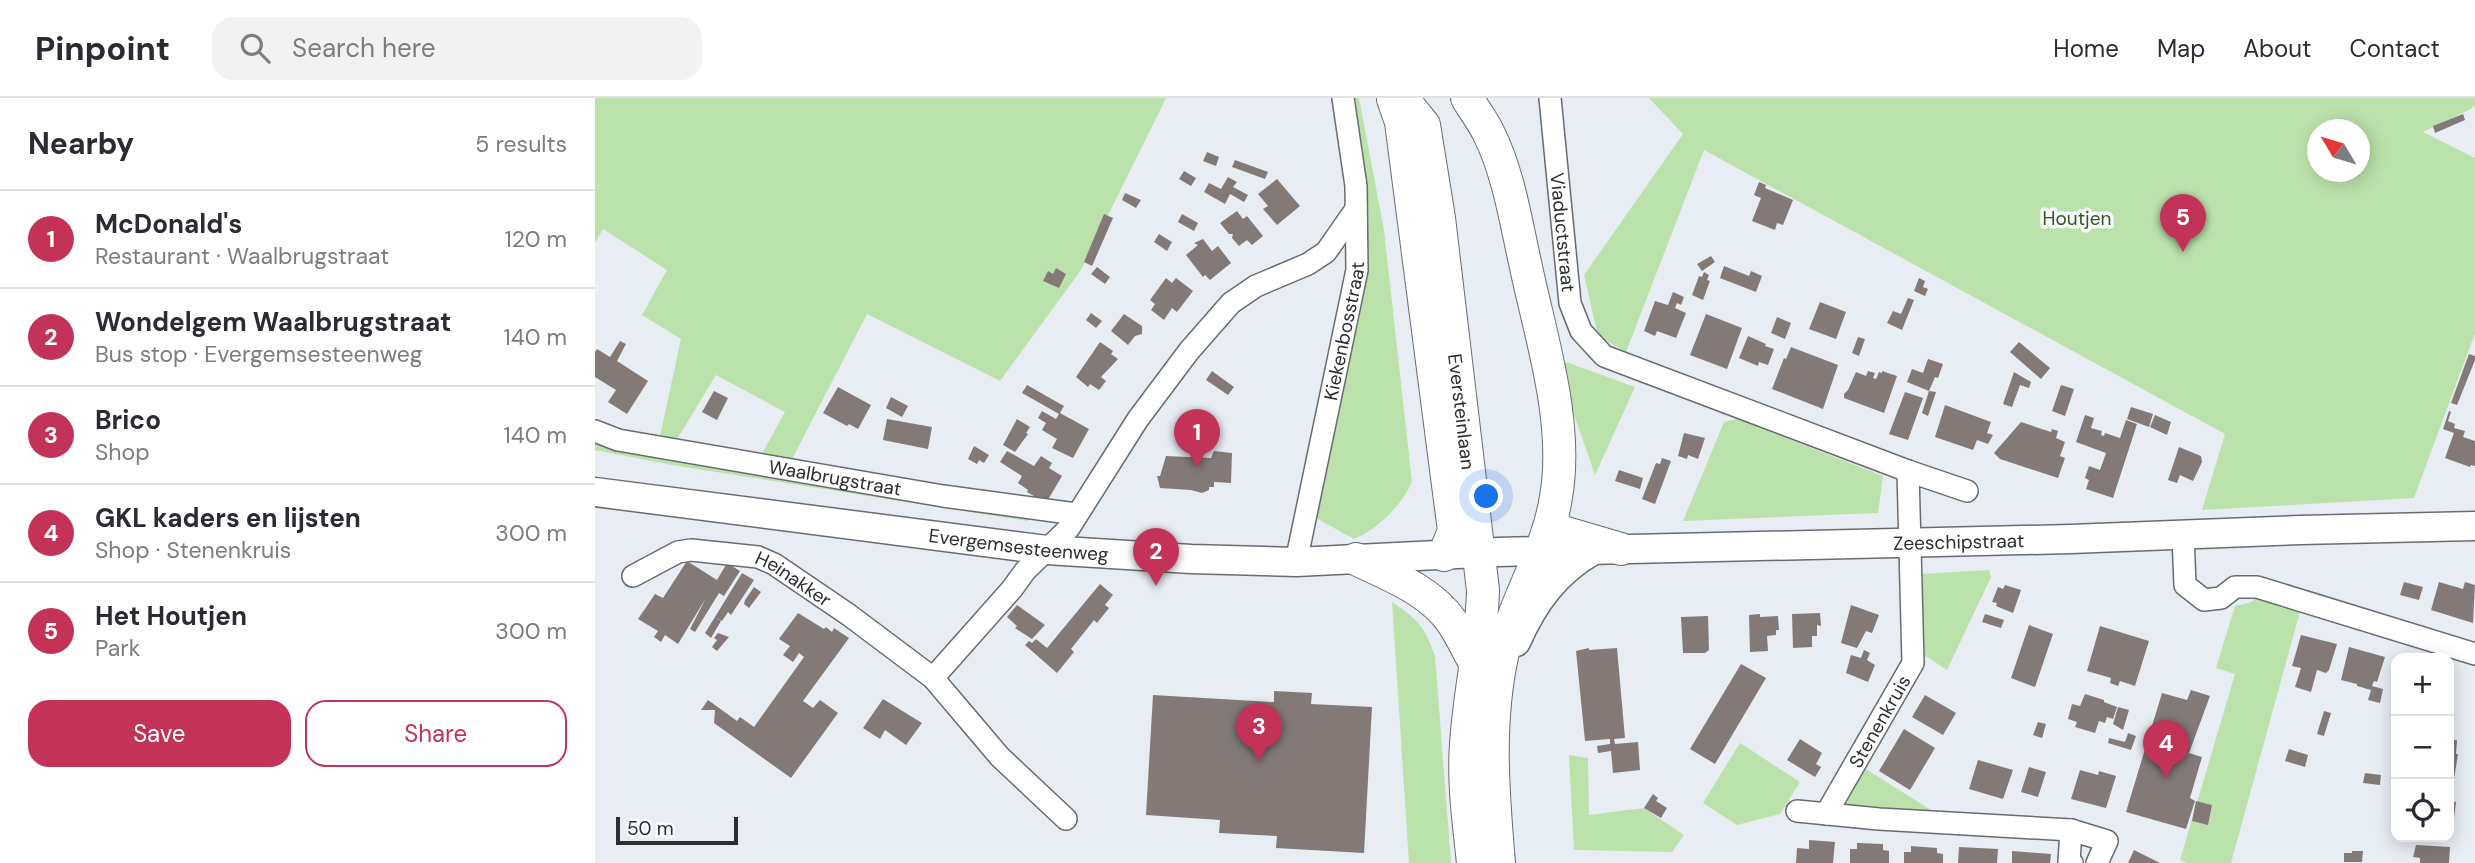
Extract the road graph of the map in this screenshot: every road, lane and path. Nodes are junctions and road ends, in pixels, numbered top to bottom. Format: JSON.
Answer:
{"nodes":[{"id":1,"x":1343,"y":98,"type":"edge"},
{"id":2,"x":1392,"y":98,"type":"edge"},
{"id":3,"x":1402,"y":98,"type":"edge"},
{"id":4,"x":1467,"y":98,"type":"edge"},
{"id":5,"x":1550,"y":98,"type":"edge"},
{"id":6,"x":1356,"y":209,"type":"junction"},
{"id":7,"x":595,"y":430,"type":"edge"},
{"id":8,"x":1908,"y":471,"type":"junction"},
{"id":9,"x":1967,"y":491,"type":"dead end"},
{"id":10,"x":595,"y":492,"type":"edge"},
{"id":11,"x":1076,"y":514,"type":"junction"},
{"id":12,"x":1552,"y":519,"type":"junction"},
{"id":13,"x":2475,"y":526,"type":"edge"},
{"id":14,"x":2183,"y":535,"type":"junction"},
{"id":15,"x":1910,"y":541,"type":"junction"},
{"id":16,"x":1047,"y":550,"type":"junction"},
{"id":17,"x":1608,"y":550,"type":"junction"},
{"id":18,"x":1540,"y":551,"type":"junction"},
{"id":19,"x":1478,"y":554,"type":"junction"},
{"id":20,"x":1444,"y":555,"type":"junction"},
{"id":21,"x":1356,"y":559,"type":"junction"},
{"id":22,"x":1296,"y":562,"type":"junction"},
{"id":23,"x":633,"y":576,"type":"dead end"},
{"id":24,"x":2475,"y":654,"type":"edge"},
{"id":25,"x":1476,"y":665,"type":"junction"},
{"id":26,"x":933,"y":678,"type":"junction"},
{"id":27,"x":1497,"y":688,"type":"junction"},
{"id":28,"x":1797,"y":811,"type":"dead end"},
{"id":29,"x":1826,"y":814,"type":"junction"},
{"id":30,"x":1066,"y":819,"type":"dead end"},
{"id":31,"x":2071,"y":830,"type":"junction"},
{"id":32,"x":1473,"y":863,"type":"edge"},
{"id":33,"x":1499,"y":863,"type":"edge"},
{"id":34,"x":2072,"y":863,"type":"edge"},
{"id":35,"x":2097,"y":863,"type":"edge"}],
"edges":[{"from":1,"to":6,"type":"street","name":"Kiekenbosstraat"},
{"from":2,"to":20,"type":"highway"},
{"from":3,"to":19,"type":"highway","name":"Eversteinlaan"},
{"from":4,"to":12,"type":"highway"},
{"from":5,"to":8,"type":"street","name":"Viaductstraat"},
{"from":6,"to":11,"type":"street"},
{"from":6,"to":22,"type":"street","name":"Kiekenbosstraat"},
{"from":7,"to":11,"type":"street","name":"Waalbrugstraat"},
{"from":8,"to":9,"type":"street"},
{"from":8,"to":15,"type":"street"},
{"from":10,"to":16,"type":"main road","name":"Evergemsesteenweg"},
{"from":11,"to":16,"type":"street"},
{"from":12,"to":17,"type":"highway"},
{"from":12,"to":18,"type":"highway"},
{"from":13,"to":14,"type":"main road","name":"Zeeschipstraat"},
{"from":14,"to":15,"type":"main road","name":"Zeeschipstraat"},
{"from":14,"to":24,"type":"street"},
{"from":15,"to":17,"type":"main road","name":"Zeeschipstraat"},
{"from":15,"to":29,"type":"street","name":"Stenenkruis"},
{"from":16,"to":22,"type":"main road","name":"Evergemsesteenweg"},
{"from":16,"to":26,"type":"street"},
{"from":17,"to":18,"type":"main road","name":"Zeeschipstraat"},
{"from":17,"to":27,"type":"main road"},
{"from":18,"to":19,"type":"main road","name":"Zeeschipstraat"},
{"from":18,"to":27,"type":"highway"},
{"from":19,"to":20,"type":"main road","name":"Zeeschipstraat"},
{"from":19,"to":25,"type":"highway","name":"Eversteinlaan"},
{"from":19,"to":27,"type":"main road"},
{"from":20,"to":21,"type":"main road","name":"Evergemsesteenweg"},
{"from":21,"to":22,"type":"main road","name":"Evergemsesteenweg"},
{"from":21,"to":25,"type":"highway"},
{"from":23,"to":26,"type":"street","name":"Heinakker"},
{"from":25,"to":32,"type":"highway","name":"Eversteinlaan"},
{"from":26,"to":30,"type":"street","name":"Heinakker"},
{"from":27,"to":33,"type":"highway"},
{"from":28,"to":29,"type":"street"},
{"from":29,"to":31,"type":"street"},
{"from":31,"to":34,"type":"street"},
{"from":31,"to":35,"type":"street"}]}
